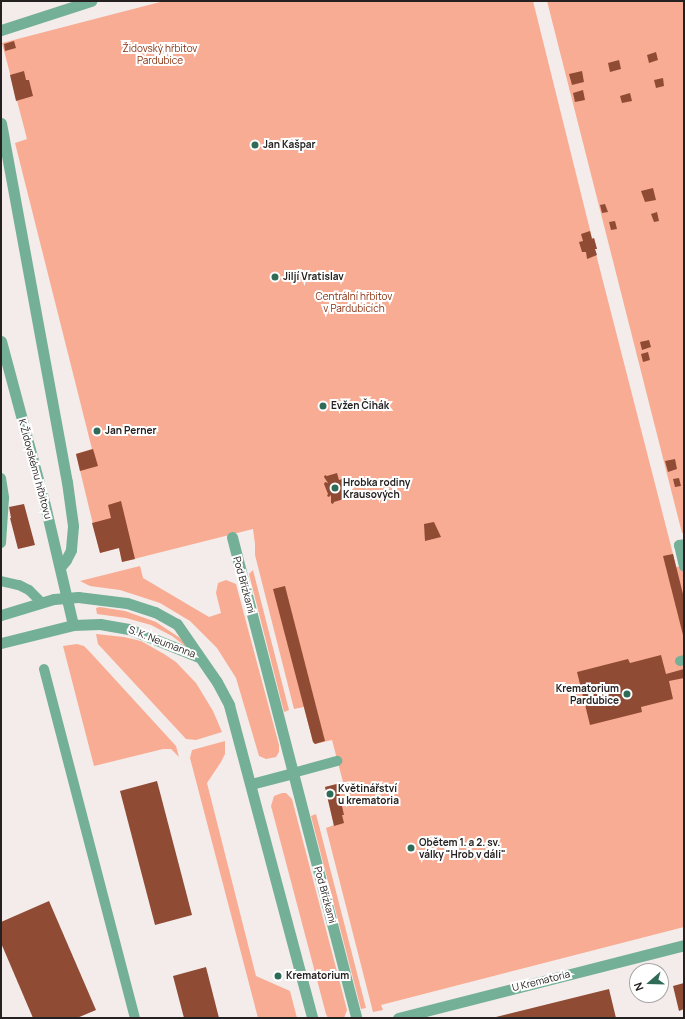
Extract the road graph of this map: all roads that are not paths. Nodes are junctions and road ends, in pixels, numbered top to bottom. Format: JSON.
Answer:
{"nodes":[{"id":1,"x":91,"y":1,"type":"edge"},
{"id":2,"x":1,"y":30,"type":"edge"},
{"id":3,"x":1,"y":123,"type":"edge"},
{"id":4,"x":1,"y":341,"type":"edge"},
{"id":5,"x":1,"y":478,"type":"edge"},
{"id":6,"x":232,"y":537,"type":"dead end"},
{"id":7,"x":1,"y":542,"type":"edge"},
{"id":8,"x":681,"y":544,"type":"edge"},
{"id":9,"x":60,"y":566,"type":"junction"},
{"id":10,"x":684,"y":566,"type":"edge"},
{"id":11,"x":1,"y":581,"type":"edge"},
{"id":12,"x":67,"y":597,"type":"junction"},
{"id":13,"x":42,"y":602,"type":"junction"},
{"id":14,"x":1,"y":614,"type":"edge"},
{"id":15,"x":73,"y":625,"type":"junction"},
{"id":16,"x":1,"y":643,"type":"edge"},
{"id":17,"x":200,"y":657,"type":"junction"},
{"id":18,"x":44,"y":669,"type":"dead end"},
{"id":19,"x":337,"y":761,"type":"dead end"},
{"id":20,"x":293,"y":773,"type":"junction"},
{"id":21,"x":251,"y":784,"type":"junction"},
{"id":22,"x":684,"y":945,"type":"edge"},
{"id":23,"x":135,"y":1018,"type":"edge"},
{"id":24,"x":312,"y":1018,"type":"edge"},
{"id":25,"x":356,"y":1018,"type":"edge"},
{"id":26,"x":398,"y":1018,"type":"edge"}],
"edges":[{"from":1,"to":2,"type":"street"},
{"from":3,"to":9,"type":"street"},
{"from":4,"to":9,"type":"street","name":"K Židovskému hřbitovu"},
{"from":5,"to":7,"type":"lane"},
{"from":6,"to":20,"type":"street","name":"Pod Břízkami"},
{"from":8,"to":10,"type":"lane"},
{"from":9,"to":12,"type":"street","name":"K Židovskému hřbitovu"},
{"from":11,"to":13,"type":"lane"},
{"from":12,"to":13,"type":"street","name":"S. K. Neumanna"},
{"from":12,"to":15,"type":"street","name":"K Židovskému hřbitovu"},
{"from":12,"to":17,"type":"street","name":"S. K. Neumanna"},
{"from":13,"to":14,"type":"street","name":"S. K. Neumanna"},
{"from":15,"to":16,"type":"street","name":"S. K. Neumanna"},
{"from":15,"to":17,"type":"street","name":"S. K. Neumanna"},
{"from":17,"to":21,"type":"street"},
{"from":18,"to":23,"type":"lane"},
{"from":19,"to":20,"type":"lane"},
{"from":20,"to":21,"type":"street"},
{"from":20,"to":25,"type":"street","name":"Pod Břízkami"},
{"from":21,"to":24,"type":"street"},
{"from":22,"to":26,"type":"street","name":"U Krematoria"}]}
